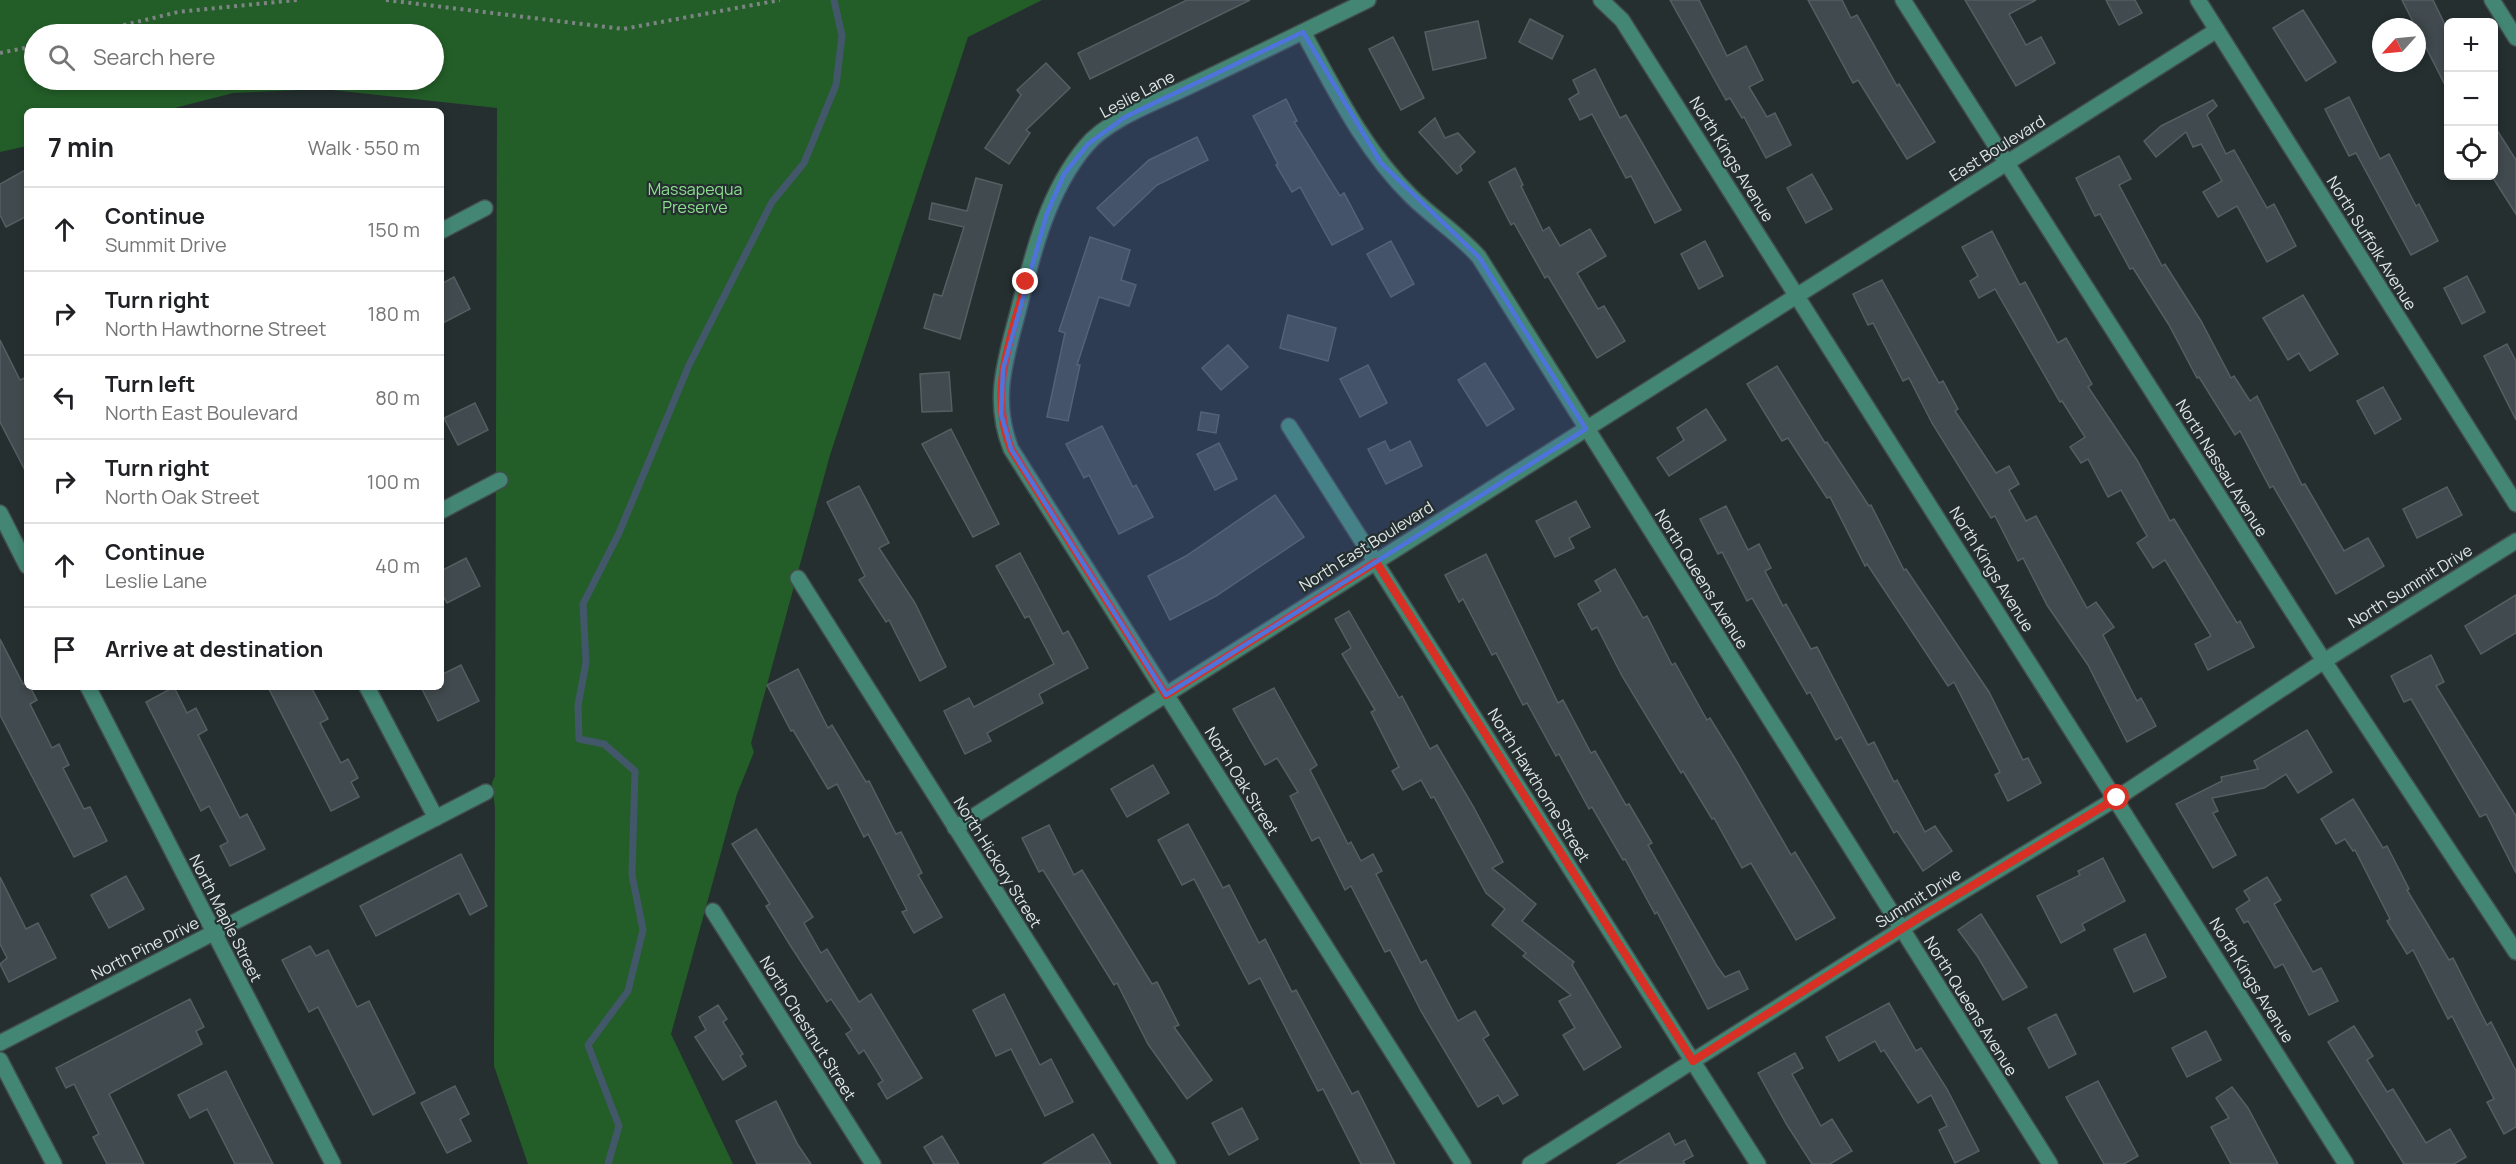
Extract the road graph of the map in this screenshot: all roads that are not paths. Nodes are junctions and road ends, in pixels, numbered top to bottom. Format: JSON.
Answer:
{"nodes":[{"id":1,"x":1368,"y":0,"type":"edge"},
{"id":2,"x":1601,"y":0,"type":"edge"},
{"id":3,"x":1903,"y":0,"type":"edge"},
{"id":4,"x":2198,"y":0,"type":"edge"},
{"id":5,"x":2492,"y":0,"type":"edge"},
{"id":6,"x":2217,"y":30,"type":"junction"},
{"id":7,"x":1303,"y":32,"type":"junction"},
{"id":8,"x":2516,"y":38,"type":"edge"},
{"id":9,"x":2007,"y":163,"type":"junction"},
{"id":10,"x":485,"y":208,"type":"dead end"},
{"id":11,"x":444,"y":229,"type":"edge"},
{"id":12,"x":1797,"y":296,"type":"junction"},
{"id":13,"x":1001,"y":414,"type":"joint"},
{"id":14,"x":1288,"y":426,"type":"dead end"},
{"id":15,"x":1586,"y":429,"type":"junction"},
{"id":16,"x":500,"y":480,"type":"dead end"},
{"id":17,"x":2516,"y":504,"type":"edge"},
{"id":18,"x":444,"y":509,"type":"edge"},
{"id":19,"x":0,"y":513,"type":"edge"},
{"id":20,"x":2516,"y":541,"type":"edge"},
{"id":21,"x":24,"y":560,"type":"edge"},
{"id":22,"x":1376,"y":562,"type":"junction"},
{"id":23,"x":798,"y":578,"type":"dead end"},
{"id":24,"x":2324,"y":661,"type":"junction"},
{"id":25,"x":90,"y":690,"type":"edge"},
{"id":26,"x":369,"y":690,"type":"edge"},
{"id":27,"x":1166,"y":695,"type":"junction"},
{"id":28,"x":486,"y":792,"type":"dead end"},
{"id":29,"x":2117,"y":798,"type":"junction"},
{"id":30,"x":435,"y":818,"type":"junction"},
{"id":31,"x":955,"y":828,"type":"junction"},
{"id":32,"x":713,"y":911,"type":"dead end"},
{"id":33,"x":1901,"y":929,"type":"junction"},
{"id":34,"x":213,"y":933,"type":"junction"},
{"id":35,"x":2516,"y":952,"type":"edge"},
{"id":36,"x":0,"y":1043,"type":"edge"},
{"id":37,"x":0,"y":1060,"type":"edge"},
{"id":38,"x":1693,"y":1061,"type":"junction"},
{"id":39,"x":54,"y":1164,"type":"edge"},
{"id":40,"x":333,"y":1164,"type":"edge"},
{"id":41,"x":873,"y":1164,"type":"edge"},
{"id":42,"x":1168,"y":1164,"type":"edge"},
{"id":43,"x":1463,"y":1164,"type":"edge"},
{"id":44,"x":1530,"y":1164,"type":"edge"},
{"id":45,"x":1758,"y":1164,"type":"edge"},
{"id":46,"x":2050,"y":1164,"type":"edge"},
{"id":47,"x":2346,"y":1164,"type":"edge"}],
"edges":[{"from":1,"to":7,"type":"street","name":"Leslie Lane"},
{"from":2,"to":12,"type":"street","name":"North Kings Avenue"},
{"from":3,"to":9,"type":"street","name":"North Nassau Avenue"},
{"from":4,"to":6,"type":"street","name":"North Suffolk Avenue"},
{"from":5,"to":8,"type":"street"},
{"from":6,"to":9,"type":"street","name":"East Boulevard"},
{"from":6,"to":17,"type":"street","name":"North Suffolk Avenue"},
{"from":7,"to":13,"type":"street","name":"Leslie Lane"},
{"from":7,"to":15,"type":"street","name":"North Queens Avenue"},
{"from":9,"to":12,"type":"street","name":"East Boulevard"},
{"from":9,"to":24,"type":"street","name":"North Nassau Avenue"},
{"from":10,"to":11,"type":"street"},
{"from":12,"to":15,"type":"street","name":"North East Boulevard"},
{"from":12,"to":29,"type":"street","name":"North Kings Avenue"},
{"from":13,"to":27,"type":"street","name":"North Oak Street"},
{"from":14,"to":22,"type":"street","name":"North Hawthorne Street"},
{"from":15,"to":22,"type":"street","name":"North East Boulevard"},
{"from":15,"to":33,"type":"street","name":"North Queens Avenue"},
{"from":16,"to":18,"type":"street"},
{"from":19,"to":21,"type":"street"},
{"from":20,"to":24,"type":"street","name":"North Summit Drive"},
{"from":22,"to":27,"type":"street","name":"North East Boulevard"},
{"from":22,"to":38,"type":"street","name":"North Hawthorne Street"},
{"from":23,"to":31,"type":"street","name":"North Hickory Street"},
{"from":24,"to":29,"type":"street","name":"Summit Drive"},
{"from":24,"to":35,"type":"street","name":"North Nassau Avenue"},
{"from":25,"to":34,"type":"street","name":"North Maple Street"},
{"from":26,"to":30,"type":"street"},
{"from":27,"to":31,"type":"street","name":"North East Boulevard"},
{"from":27,"to":43,"type":"street","name":"North Oak Street"},
{"from":28,"to":30,"type":"street","name":"North Pine Drive"},
{"from":29,"to":33,"type":"street","name":"Summit Drive"},
{"from":29,"to":47,"type":"street","name":"North Kings Avenue"},
{"from":30,"to":34,"type":"street","name":"North Pine Drive"},
{"from":31,"to":42,"type":"street","name":"North Hickory Street"},
{"from":32,"to":41,"type":"street","name":"North Chestnut Street"},
{"from":33,"to":38,"type":"street","name":"Summit Drive"},
{"from":33,"to":46,"type":"street","name":"North Queens Avenue"},
{"from":34,"to":36,"type":"street","name":"North Pine Drive"},
{"from":34,"to":40,"type":"street","name":"North Maple Street"},
{"from":37,"to":39,"type":"street"},
{"from":38,"to":44,"type":"street","name":"Summit Drive"},
{"from":38,"to":45,"type":"street","name":"North Hawthorne Street"}]}
